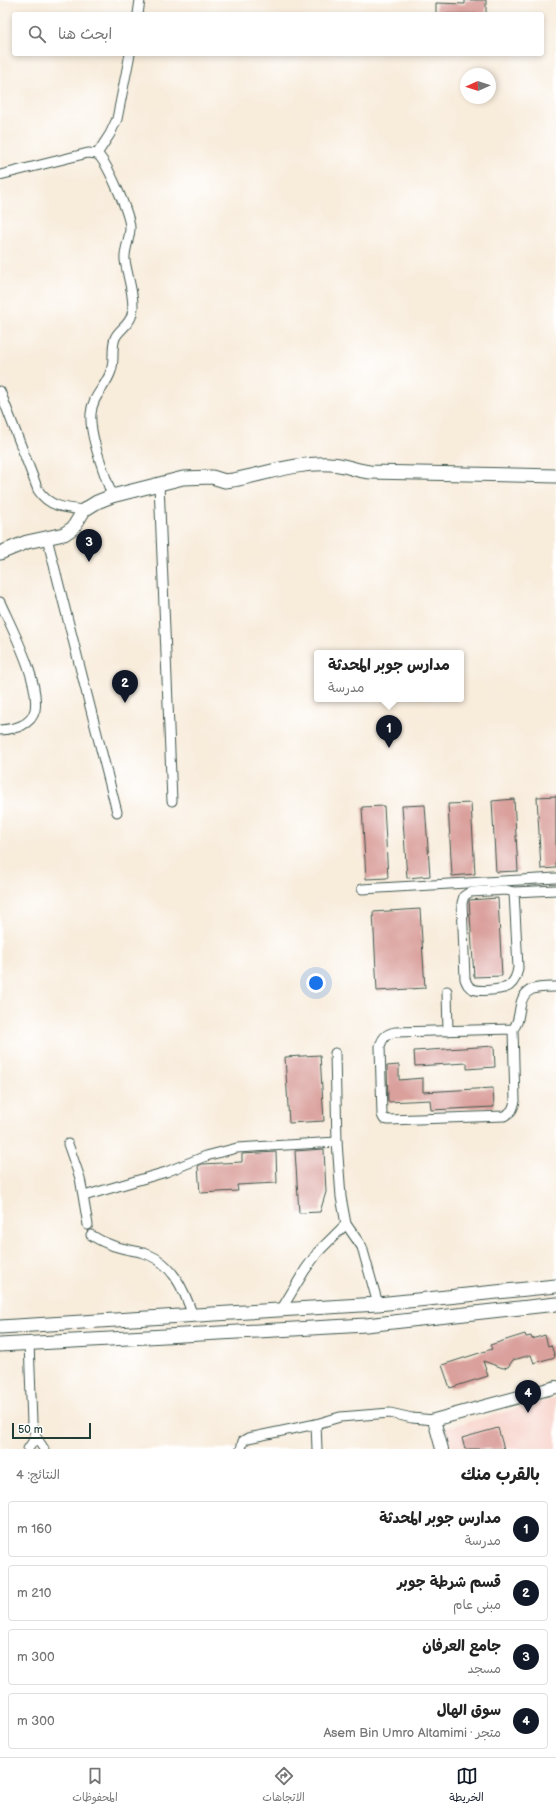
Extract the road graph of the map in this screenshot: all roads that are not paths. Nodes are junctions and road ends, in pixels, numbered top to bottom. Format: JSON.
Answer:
{"nodes":[{"id":1,"x":140,"y":0,"type":"edge"},
{"id":2,"x":138,"y":12,"type":"edge"},
{"id":3,"x":130,"y":56,"type":"edge"},
{"id":4,"x":97,"y":154,"type":"junction"},
{"id":5,"x":0,"y":175,"type":"edge"},
{"id":6,"x":0,"y":391,"type":"edge"},
{"id":7,"x":556,"y":476,"type":"edge"},
{"id":8,"x":159,"y":484,"type":"junction"},
{"id":9,"x":112,"y":496,"type":"junction"},
{"id":10,"x":84,"y":510,"type":"junction"},
{"id":11,"x":47,"y":538,"type":"junction"},
{"id":12,"x":0,"y":553,"type":"edge"},
{"id":13,"x":0,"y":602,"type":"edge"},
{"id":14,"x":0,"y":730,"type":"edge"},
{"id":15,"x":172,"y":800,"type":"dead end"},
{"id":16,"x":117,"y":812,"type":"dead end"},
{"id":17,"x":556,"y":878,"type":"edge"},
{"id":18,"x":362,"y":889,"type":"dead end"},
{"id":19,"x":556,"y":890,"type":"edge"},
{"id":20,"x":514,"y":892,"type":"junction"},
{"id":21,"x":556,"y":987,"type":"edge"},
{"id":22,"x":447,"y":991,"type":"dead end"},
{"id":23,"x":513,"y":1029,"type":"junction"},
{"id":24,"x":448,"y":1031,"type":"junction"},
{"id":25,"x":335,"y":1053,"type":"dead end"},
{"id":26,"x":337,"y":1142,"type":"junction"},
{"id":27,"x":68,"y":1144,"type":"dead end"},
{"id":28,"x":84,"y":1196,"type":"junction"},
{"id":29,"x":346,"y":1224,"type":"junction"},
{"id":30,"x":88,"y":1225,"type":"dead end"},
{"id":31,"x":91,"y":1235,"type":"dead end"},
{"id":32,"x":556,"y":1286,"type":"edge"},
{"id":33,"x":378,"y":1304,"type":"junction"},
{"id":34,"x":556,"y":1304,"type":"edge"},
{"id":35,"x":281,"y":1310,"type":"junction"},
{"id":36,"x":193,"y":1316,"type":"junction"},
{"id":37,"x":0,"y":1327,"type":"edge"},
{"id":38,"x":29,"y":1343,"type":"junction"},
{"id":39,"x":0,"y":1345,"type":"edge"},
{"id":40,"x":556,"y":1387,"type":"edge"},
{"id":41,"x":434,"y":1420,"type":"junction"},
{"id":42,"x":316,"y":1424,"type":"junction"},
{"id":43,"x":36,"y":1437,"type":"junction"},
{"id":44,"x":28,"y":1449,"type":"edge"},
{"id":45,"x":44,"y":1449,"type":"edge"},
{"id":46,"x":241,"y":1449,"type":"edge"},
{"id":47,"x":317,"y":1449,"type":"edge"},
{"id":48,"x":442,"y":1449,"type":"edge"}],
"edges":[{"from":1,"to":2,"type":"street"},
{"from":3,"to":4,"type":"street"},
{"from":4,"to":5,"type":"street"},
{"from":4,"to":9,"type":"street"},
{"from":6,"to":10,"type":"street"},
{"from":7,"to":8,"type":"main road"},
{"from":8,"to":9,"type":"main road"},
{"from":8,"to":15,"type":"street"},
{"from":9,"to":10,"type":"main road"},
{"from":10,"to":11,"type":"main road"},
{"from":11,"to":12,"type":"main road"},
{"from":11,"to":16,"type":"street"},
{"from":13,"to":14,"type":"street"},
{"from":17,"to":18,"type":"street"},
{"from":19,"to":20,"type":"street"},
{"from":20,"to":20,"type":"street"},
{"from":21,"to":23,"type":"street"},
{"from":22,"to":24,"type":"street"},
{"from":23,"to":24,"type":"street"},
{"from":23,"to":24,"type":"street"},
{"from":25,"to":26,"type":"street"},
{"from":26,"to":28,"type":"street"},
{"from":26,"to":29,"type":"street"},
{"from":27,"to":28,"type":"street"},
{"from":28,"to":30,"type":"street"},
{"from":29,"to":33,"type":"street"},
{"from":29,"to":35,"type":"street"},
{"from":31,"to":36,"type":"street"},
{"from":32,"to":33,"type":"main road"},
{"from":33,"to":35,"type":"main road"},
{"from":34,"to":38,"type":"main road"},
{"from":35,"to":36,"type":"main road"},
{"from":36,"to":37,"type":"main road"},
{"from":38,"to":39,"type":"main road"},
{"from":38,"to":43,"type":"street"},
{"from":40,"to":41,"type":"main road"},
{"from":41,"to":42,"type":"street"},
{"from":41,"to":48,"type":"main road"},
{"from":42,"to":46,"type":"street"},
{"from":42,"to":47,"type":"street"},
{"from":43,"to":44,"type":"street"},
{"from":43,"to":45,"type":"street"}]}
